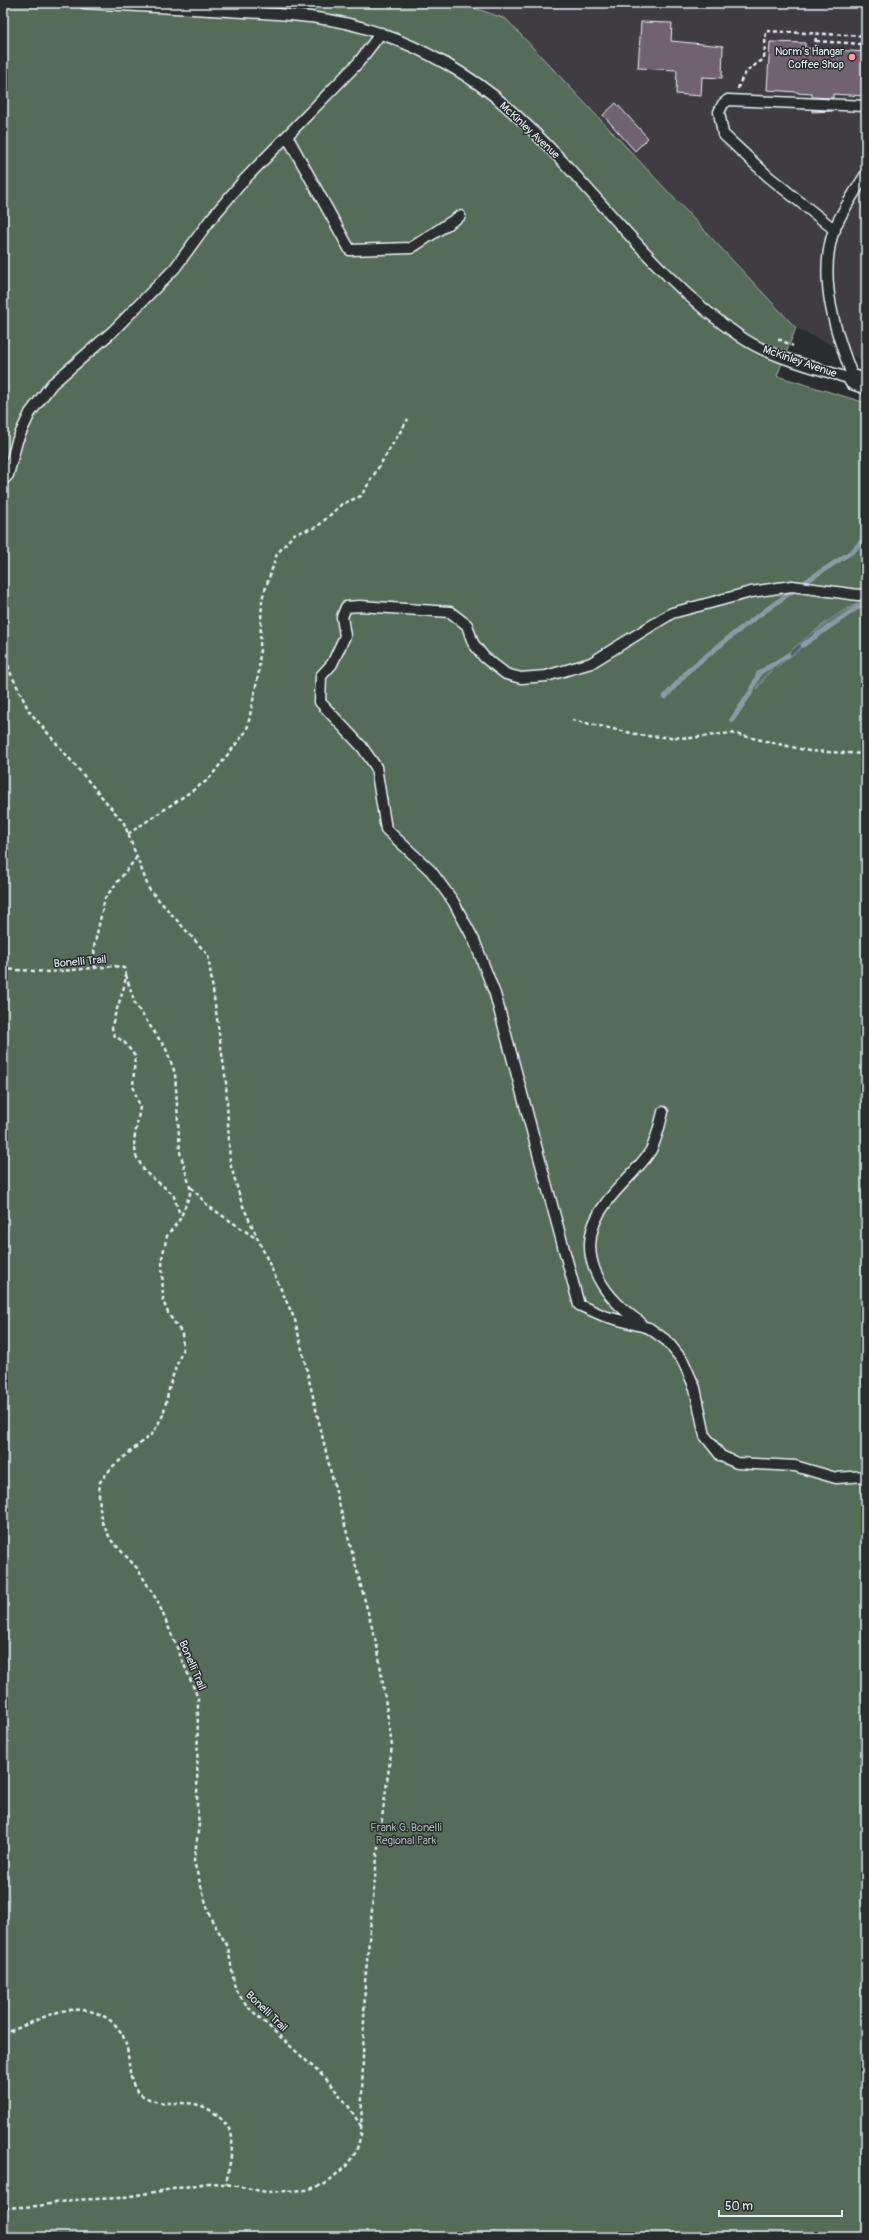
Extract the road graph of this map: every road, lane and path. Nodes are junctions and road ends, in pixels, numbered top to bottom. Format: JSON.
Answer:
{"nodes":[{"id":1,"x":84,"y":3,"type":"edge"},
{"id":2,"x":381,"y":33,"type":"junction"},
{"id":3,"x":816,"y":34,"type":"junction"},
{"id":4,"x":865,"y":36,"type":"edge"},
{"id":5,"x":866,"y":39,"type":"edge"},
{"id":6,"x":816,"y":41,"type":"junction"},
{"id":7,"x":866,"y":48,"type":"edge"},
{"id":8,"x":815,"y":49,"type":"dead end"},
{"id":9,"x":738,"y":100,"type":"junction"},
{"id":10,"x":866,"y":106,"type":"edge"},
{"id":11,"x":287,"y":136,"type":"junction"},
{"id":12,"x":866,"y":174,"type":"edge"},
{"id":13,"x":460,"y":216,"type":"dead end"},
{"id":14,"x":835,"y":230,"type":"junction"},
{"id":15,"x":860,"y":382,"type":"edge"},
{"id":16,"x":408,"y":419,"type":"dead end"},
{"id":17,"x":6,"y":478,"type":"edge"},
{"id":18,"x":3,"y":523,"type":"edge"},
{"id":19,"x":866,"y":594,"type":"edge"},
{"id":20,"x":3,"y":646,"type":"edge"},
{"id":21,"x":572,"y":720,"type":"dead end"},
{"id":22,"x":866,"y":754,"type":"edge"},
{"id":23,"x":128,"y":834,"type":"junction"},
{"id":24,"x":137,"y":857,"type":"junction"},
{"id":25,"x":95,"y":968,"type":"junction"},
{"id":26,"x":3,"y":969,"type":"edge"},
{"id":27,"x":126,"y":975,"type":"junction"},
{"id":28,"x":663,"y":1112,"type":"dead end"},
{"id":29,"x":190,"y":1187,"type":"junction"},
{"id":30,"x":180,"y":1214,"type":"junction"},
{"id":31,"x":257,"y":1240,"type":"junction"},
{"id":32,"x":649,"y":1328,"type":"junction"},
{"id":33,"x":866,"y":1476,"type":"edge"},
{"id":34,"x":3,"y":2029,"type":"edge"},
{"id":35,"x":361,"y":2127,"type":"junction"},
{"id":36,"x":226,"y":2184,"type":"junction"},
{"id":37,"x":3,"y":2208,"type":"edge"}],
"edges":[{"from":1,"to":2,"type":"lane","name":"McKinley Avenue"},
{"from":2,"to":11,"type":"lane"},
{"from":2,"to":15,"type":"lane","name":"McKinley Avenue"},
{"from":3,"to":4,"type":"path"},
{"from":3,"to":6,"type":"path"},
{"from":3,"to":9,"type":"path"},
{"from":4,"to":5,"type":"path"},
{"from":6,"to":7,"type":"path"},
{"from":6,"to":8,"type":"path"},
{"from":9,"to":10,"type":"lane"},
{"from":9,"to":14,"type":"lane"},
{"from":11,"to":13,"type":"lane"},
{"from":11,"to":17,"type":"lane"},
{"from":12,"to":14,"type":"lane"},
{"from":14,"to":15,"type":"lane"},
{"from":16,"to":23,"type":"path"},
{"from":17,"to":18,"type":"path"},
{"from":19,"to":32,"type":"lane"},
{"from":20,"to":23,"type":"path"},
{"from":21,"to":22,"type":"path"},
{"from":23,"to":24,"type":"path"},
{"from":24,"to":25,"type":"path"},
{"from":24,"to":31,"type":"path"},
{"from":25,"to":26,"type":"path","name":"Bonelli Trail"},
{"from":25,"to":27,"type":"path","name":"Bonelli Trail"},
{"from":27,"to":29,"type":"path"},
{"from":27,"to":30,"type":"path"},
{"from":28,"to":32,"type":"lane"},
{"from":29,"to":30,"type":"path"},
{"from":29,"to":31,"type":"path"},
{"from":30,"to":35,"type":"path","name":"Bonelli Trail"},
{"from":31,"to":35,"type":"path"},
{"from":32,"to":33,"type":"lane"},
{"from":34,"to":36,"type":"path"},
{"from":35,"to":36,"type":"path"},
{"from":36,"to":37,"type":"path"}]}
